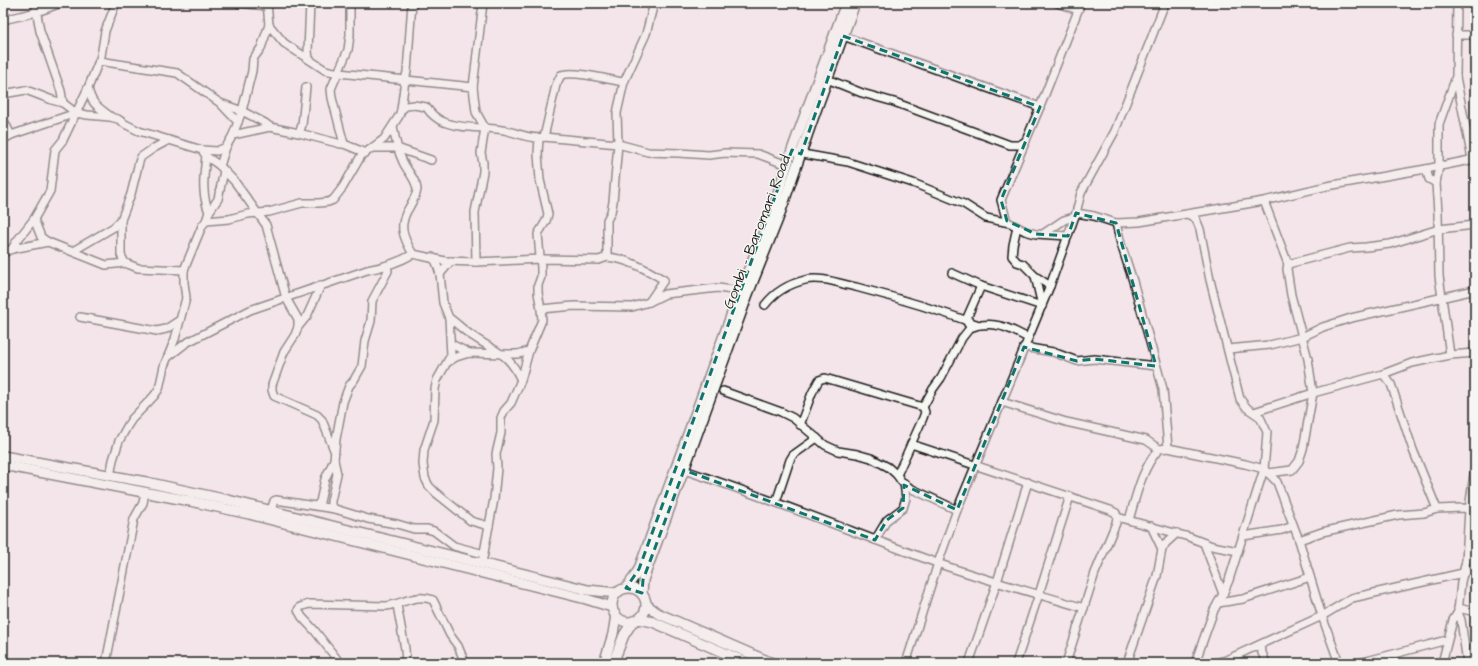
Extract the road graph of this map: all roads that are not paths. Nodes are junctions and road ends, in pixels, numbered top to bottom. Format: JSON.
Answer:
{"nodes":[{"id":1,"x":36,"y":3,"type":"edge"},
{"id":2,"x":61,"y":3,"type":"edge"},
{"id":3,"x":116,"y":3,"type":"edge"},
{"id":4,"x":237,"y":3,"type":"edge"},
{"id":5,"x":310,"y":3,"type":"edge"},
{"id":6,"x":350,"y":3,"type":"edge"},
{"id":7,"x":412,"y":3,"type":"edge"},
{"id":8,"x":483,"y":3,"type":"edge"},
{"id":9,"x":654,"y":3,"type":"edge"},
{"id":10,"x":846,"y":3,"type":"edge"},
{"id":11,"x":855,"y":3,"type":"edge"},
{"id":12,"x":1057,"y":3,"type":"edge"},
{"id":13,"x":1080,"y":3,"type":"edge"},
{"id":14,"x":1165,"y":3,"type":"edge"},
{"id":15,"x":1457,"y":3,"type":"edge"},
{"id":16,"x":267,"y":5,"type":"edge"},
{"id":17,"x":1078,"y":10,"type":"junction"},
{"id":18,"x":37,"y":12,"type":"junction"},
{"id":19,"x":3,"y":20,"type":"edge"},
{"id":20,"x":269,"y":25,"type":"junction"},
{"id":21,"x":1456,"y":35,"type":"junction"},
{"id":22,"x":1475,"y":35,"type":"edge"},
{"id":23,"x":843,"y":36,"type":"junction"},
{"id":24,"x":309,"y":59,"type":"junction"},
{"id":25,"x":99,"y":61,"type":"junction"},
{"id":26,"x":339,"y":73,"type":"junction"},
{"id":27,"x":1456,"y":77,"type":"junction"},
{"id":28,"x":827,"y":79,"type":"junction"},
{"id":29,"x":404,"y":80,"type":"junction"},
{"id":30,"x":624,"y":82,"type":"junction"},
{"id":31,"x":306,"y":87,"type":"dead end"},
{"id":32,"x":473,"y":87,"type":"junction"},
{"id":33,"x":88,"y":88,"type":"junction"},
{"id":34,"x":3,"y":94,"type":"edge"},
{"id":35,"x":63,"y":103,"type":"junction"},
{"id":36,"x":220,"y":103,"type":"junction"},
{"id":37,"x":1040,"y":107,"type":"junction"},
{"id":38,"x":401,"y":110,"type":"junction"},
{"id":39,"x":242,"y":111,"type":"junction"},
{"id":40,"x":76,"y":113,"type":"junction"},
{"id":41,"x":110,"y":117,"type":"junction"},
{"id":42,"x":3,"y":120,"type":"edge"},
{"id":43,"x":238,"y":122,"type":"junction"},
{"id":44,"x":393,"y":126,"type":"junction"},
{"id":45,"x":270,"y":127,"type":"junction"},
{"id":46,"x":485,"y":128,"type":"junction"},
{"id":47,"x":299,"y":133,"type":"junction"},
{"id":48,"x":11,"y":135,"type":"junction"},
{"id":49,"x":233,"y":135,"type":"junction"},
{"id":50,"x":542,"y":138,"type":"junction"},
{"id":51,"x":3,"y":140,"type":"edge"},
{"id":52,"x":169,"y":140,"type":"junction"},
{"id":53,"x":1026,"y":141,"type":"junction"},
{"id":54,"x":344,"y":144,"type":"junction"},
{"id":55,"x":618,"y":144,"type":"junction"},
{"id":56,"x":226,"y":147,"type":"junction"},
{"id":57,"x":372,"y":148,"type":"junction"},
{"id":58,"x":397,"y":148,"type":"junction"},
{"id":59,"x":792,"y":150,"type":"junction"},
{"id":60,"x":204,"y":153,"type":"junction"},
{"id":61,"x":366,"y":153,"type":"junction"},
{"id":62,"x":801,"y":154,"type":"junction"},
{"id":63,"x":1473,"y":159,"type":"edge"},
{"id":64,"x":431,"y":160,"type":"dead end"},
{"id":65,"x":787,"y":165,"type":"junction"},
{"id":66,"x":1439,"y":166,"type":"junction"},
{"id":67,"x":222,"y":169,"type":"junction"},
{"id":68,"x":1426,"y":169,"type":"junction"},
{"id":69,"x":1436,"y":183,"type":"junction"},
{"id":70,"x":1264,"y":201,"type":"junction"},
{"id":71,"x":209,"y":212,"type":"junction"},
{"id":72,"x":257,"y":213,"type":"junction"},
{"id":73,"x":1188,"y":214,"type":"junction"},
{"id":74,"x":1075,"y":215,"type":"junction"},
{"id":75,"x":34,"y":219,"type":"junction"},
{"id":76,"x":121,"y":220,"type":"junction"},
{"id":77,"x":206,"y":221,"type":"junction"},
{"id":78,"x":1007,"y":222,"type":"junction"},
{"id":79,"x":1116,"y":223,"type":"junction"},
{"id":80,"x":1475,"y":225,"type":"edge"},
{"id":81,"x":1017,"y":227,"type":"junction"},
{"id":82,"x":1439,"y":229,"type":"junction"},
{"id":83,"x":1043,"y":234,"type":"junction"},
{"id":84,"x":1068,"y":236,"type":"junction"},
{"id":85,"x":48,"y":242,"type":"junction"},
{"id":86,"x":12,"y":249,"type":"junction"},
{"id":87,"x":73,"y":251,"type":"junction"},
{"id":88,"x":3,"y":253,"type":"edge"},
{"id":89,"x":413,"y":254,"type":"junction"},
{"id":90,"x":432,"y":257,"type":"junction"},
{"id":91,"x":607,"y":257,"type":"junction"},
{"id":92,"x":541,"y":258,"type":"junction"},
{"id":93,"x":451,"y":261,"type":"junction"},
{"id":94,"x":476,"y":262,"type":"junction"},
{"id":95,"x":125,"y":263,"type":"junction"},
{"id":96,"x":1288,"y":264,"type":"junction"},
{"id":97,"x":387,"y":266,"type":"junction"},
{"id":98,"x":184,"y":270,"type":"junction"},
{"id":99,"x":952,"y":273,"type":"dead end"},
{"id":100,"x":440,"y":274,"type":"junction"},
{"id":101,"x":1035,"y":276,"type":"junction"},
{"id":102,"x":321,"y":285,"type":"junction"},
{"id":103,"x":981,"y":286,"type":"junction"},
{"id":104,"x":1050,"y":286,"type":"junction"},
{"id":105,"x":1475,"y":290,"type":"edge"},
{"id":106,"x":740,"y":291,"type":"junction"},
{"id":107,"x":286,"y":298,"type":"junction"},
{"id":108,"x":1442,"y":298,"type":"junction"},
{"id":109,"x":650,"y":302,"type":"junction"},
{"id":110,"x":765,"y":305,"type":"dead end"},
{"id":111,"x":1042,"y":306,"type":"junction"},
{"id":112,"x":541,"y":310,"type":"junction"},
{"id":113,"x":80,"y":317,"type":"dead end"},
{"id":114,"x":449,"y":318,"type":"junction"},
{"id":115,"x":180,"y":320,"type":"junction"},
{"id":116,"x":966,"y":320,"type":"junction"},
{"id":117,"x":979,"y":325,"type":"junction"},
{"id":118,"x":298,"y":327,"type":"junction"},
{"id":119,"x":970,"y":328,"type":"junction"},
{"id":120,"x":1302,"y":337,"type":"junction"},
{"id":121,"x":1028,"y":338,"type":"junction"},
{"id":122,"x":186,"y":343,"type":"junction"},
{"id":123,"x":451,"y":344,"type":"junction"},
{"id":124,"x":172,"y":345,"type":"junction"},
{"id":125,"x":1024,"y":347,"type":"junction"},
{"id":126,"x":1228,"y":349,"type":"junction"},
{"id":127,"x":529,"y":350,"type":"junction"},
{"id":128,"x":468,"y":353,"type":"junction"},
{"id":129,"x":1475,"y":353,"type":"edge"},
{"id":130,"x":503,"y":354,"type":"junction"},
{"id":131,"x":1450,"y":355,"type":"junction"},
{"id":132,"x":168,"y":357,"type":"junction"},
{"id":133,"x":447,"y":362,"type":"junction"},
{"id":134,"x":1156,"y":366,"type":"junction"},
{"id":135,"x":1383,"y":374,"type":"junction"},
{"id":136,"x":521,"y":380,"type":"junction"},
{"id":137,"x":723,"y":391,"type":"dead end"},
{"id":138,"x":1313,"y":393,"type":"junction"},
{"id":139,"x":1002,"y":402,"type":"junction"},
{"id":140,"x":923,"y":407,"type":"junction"},
{"id":141,"x":1254,"y":412,"type":"junction"},
{"id":142,"x":800,"y":425,"type":"junction"},
{"id":143,"x":817,"y":438,"type":"junction"},
{"id":144,"x":911,"y":444,"type":"junction"},
{"id":145,"x":1168,"y":448,"type":"junction"},
{"id":146,"x":1159,"y":449,"type":"junction"},
{"id":147,"x":335,"y":451,"type":"junction"},
{"id":148,"x":3,"y":456,"type":"edge"},
{"id":149,"x":334,"y":460,"type":"junction"},
{"id":150,"x":3,"y":465,"type":"edge"},
{"id":151,"x":975,"y":465,"type":"junction"},
{"id":152,"x":1475,"y":467,"type":"edge"},
{"id":153,"x":679,"y":469,"type":"junction"},
{"id":154,"x":1266,"y":471,"type":"junction"},
{"id":155,"x":897,"y":475,"type":"junction"},
{"id":156,"x":110,"y":476,"type":"junction"},
{"id":157,"x":1028,"y":482,"type":"junction"},
{"id":158,"x":904,"y":484,"type":"junction"},
{"id":159,"x":145,"y":492,"type":"junction"},
{"id":160,"x":1070,"y":496,"type":"junction"},
{"id":161,"x":776,"y":502,"type":"junction"},
{"id":162,"x":317,"y":506,"type":"junction"},
{"id":163,"x":335,"y":509,"type":"junction"},
{"id":164,"x":1437,"y":509,"type":"junction"},
{"id":165,"x":271,"y":510,"type":"junction"},
{"id":166,"x":957,"y":510,"type":"junction"},
{"id":167,"x":1469,"y":510,"type":"junction"},
{"id":168,"x":1117,"y":517,"type":"junction"},
{"id":169,"x":1129,"y":520,"type":"junction"},
{"id":170,"x":489,"y":526,"type":"junction"},
{"id":171,"x":1151,"y":526,"type":"junction"},
{"id":172,"x":1293,"y":526,"type":"junction"},
{"id":173,"x":1177,"y":533,"type":"junction"},
{"id":174,"x":1243,"y":536,"type":"junction"},
{"id":175,"x":875,"y":540,"type":"junction"},
{"id":176,"x":1299,"y":540,"type":"junction"},
{"id":177,"x":1204,"y":543,"type":"junction"},
{"id":178,"x":1162,"y":549,"type":"junction"},
{"id":179,"x":1238,"y":551,"type":"junction"},
{"id":180,"x":1475,"y":553,"type":"edge"},
{"id":181,"x":483,"y":558,"type":"junction"},
{"id":182,"x":1466,"y":562,"type":"junction"},
{"id":183,"x":938,"y":563,"type":"junction"},
{"id":184,"x":1475,"y":569,"type":"edge"},
{"id":185,"x":1463,"y":573,"type":"junction"},
{"id":186,"x":1310,"y":577,"type":"junction"},
{"id":187,"x":997,"y":582,"type":"junction"},
{"id":188,"x":626,"y":588,"type":"junction"},
{"id":189,"x":617,"y":593,"type":"junction"},
{"id":190,"x":642,"y":593,"type":"junction"},
{"id":191,"x":1039,"y":594,"type":"junction"},
{"id":192,"x":1223,"y":594,"type":"junction"},
{"id":193,"x":1218,"y":603,"type":"junction"},
{"id":194,"x":397,"y":605,"type":"junction"},
{"id":195,"x":647,"y":605,"type":"junction"},
{"id":196,"x":1084,"y":608,"type":"junction"},
{"id":197,"x":1458,"y":610,"type":"junction"},
{"id":198,"x":1473,"y":610,"type":"edge"},
{"id":199,"x":614,"y":611,"type":"junction"},
{"id":200,"x":1322,"y":616,"type":"junction"},
{"id":201,"x":636,"y":620,"type":"junction"},
{"id":202,"x":1447,"y":640,"type":"junction"},
{"id":203,"x":1259,"y":645,"type":"junction"},
{"id":204,"x":106,"y":663,"type":"edge"},
{"id":205,"x":340,"y":663,"type":"edge"},
{"id":206,"x":406,"y":663,"type":"edge"},
{"id":207,"x":465,"y":663,"type":"edge"},
{"id":208,"x":604,"y":663,"type":"edge"},
{"id":209,"x":613,"y":663,"type":"edge"},
{"id":210,"x":748,"y":663,"type":"edge"},
{"id":211,"x":772,"y":663,"type":"edge"},
{"id":212,"x":906,"y":663,"type":"edge"},
{"id":213,"x":969,"y":663,"type":"edge"},
{"id":214,"x":1016,"y":663,"type":"edge"},
{"id":215,"x":1066,"y":663,"type":"edge"},
{"id":216,"x":1127,"y":663,"type":"edge"},
{"id":217,"x":1195,"y":663,"type":"edge"},
{"id":218,"x":1214,"y":663,"type":"edge"},
{"id":219,"x":1266,"y":663,"type":"edge"},
{"id":220,"x":1339,"y":663,"type":"edge"},
{"id":221,"x":1359,"y":663,"type":"edge"},
{"id":222,"x":1442,"y":663,"type":"edge"},
{"id":223,"x":1467,"y":663,"type":"edge"}],
"edges":[{"from":1,"to":18,"type":"street"},
{"from":2,"to":18,"type":"street"},
{"from":3,"to":25,"type":"street"},
{"from":4,"to":16,"type":"street"},
{"from":5,"to":24,"type":"street"},
{"from":6,"to":26,"type":"street"},
{"from":7,"to":29,"type":"street"},
{"from":8,"to":32,"type":"street"},
{"from":9,"to":30,"type":"street"},
{"from":10,"to":59,"type":"main road","name":"Gombi - Baromari Road"},
{"from":11,"to":23,"type":"main road","name":"Gombi - Baromari Road"},
{"from":12,"to":17,"type":"street"},
{"from":13,"to":17,"type":"street"},
{"from":14,"to":74,"type":"street"},
{"from":15,"to":21,"type":"street"},
{"from":16,"to":20,"type":"street"},
{"from":17,"to":37,"type":"street"},
{"from":18,"to":19,"type":"street"},
{"from":18,"to":35,"type":"street"},
{"from":20,"to":24,"type":"street"},
{"from":20,"to":39,"type":"street"},
{"from":21,"to":22,"type":"street"},
{"from":21,"to":27,"type":"street"},
{"from":23,"to":28,"type":"main road","name":"Gombi - Baromari Road"},
{"from":23,"to":37,"type":"street"},
{"from":24,"to":26,"type":"street"},
{"from":25,"to":33,"type":"street"},
{"from":25,"to":36,"type":"street"},
{"from":26,"to":29,"type":"street"},
{"from":26,"to":54,"type":"street"},
{"from":27,"to":63,"type":"street"},
{"from":27,"to":66,"type":"street"},
{"from":28,"to":53,"type":"street"},
{"from":28,"to":62,"type":"main road","name":"Gombi - Baromari Road"},
{"from":29,"to":32,"type":"street"},
{"from":29,"to":38,"type":"street"},
{"from":30,"to":50,"type":"street"},
{"from":30,"to":55,"type":"street"},
{"from":31,"to":47,"type":"street"},
{"from":32,"to":46,"type":"street"},
{"from":33,"to":40,"type":"street"},
{"from":33,"to":41,"type":"street"},
{"from":34,"to":35,"type":"street"},
{"from":35,"to":40,"type":"street"},
{"from":36,"to":39,"type":"street"},
{"from":36,"to":43,"type":"street"},
{"from":37,"to":53,"type":"street"},
{"from":38,"to":44,"type":"street"},
{"from":38,"to":46,"type":"street"},
{"from":39,"to":43,"type":"street"},
{"from":39,"to":45,"type":"street"},
{"from":40,"to":41,"type":"street"},
{"from":40,"to":48,"type":"street"},
{"from":40,"to":75,"type":"street"},
{"from":41,"to":52,"type":"street"},
{"from":42,"to":48,"type":"street"},
{"from":43,"to":49,"type":"street"},
{"from":44,"to":57,"type":"street"},
{"from":44,"to":58,"type":"street"},
{"from":45,"to":47,"type":"street"},
{"from":45,"to":49,"type":"street"},
{"from":46,"to":50,"type":"street"},
{"from":46,"to":94,"type":"street"},
{"from":47,"to":54,"type":"street"},
{"from":48,"to":51,"type":"street"},
{"from":49,"to":56,"type":"street"},
{"from":50,"to":55,"type":"street"},
{"from":50,"to":92,"type":"street"},
{"from":52,"to":60,"type":"street"},
{"from":52,"to":76,"type":"street"},
{"from":53,"to":78,"type":"street"},
{"from":54,"to":61,"type":"street"},
{"from":55,"to":65,"type":"street"},
{"from":55,"to":91,"type":"street"},
{"from":56,"to":60,"type":"street"},
{"from":56,"to":67,"type":"street"},
{"from":57,"to":58,"type":"street"},
{"from":57,"to":61,"type":"street"},
{"from":58,"to":64,"type":"street"},
{"from":58,"to":89,"type":"street"},
{"from":59,"to":62,"type":"street"},
{"from":59,"to":65,"type":"main road","name":"Gombi - Baromari Road"},
{"from":60,"to":67,"type":"street"},
{"from":60,"to":71,"type":"street"},
{"from":61,"to":72,"type":"street"},
{"from":62,"to":78,"type":"street"},
{"from":62,"to":153,"type":"main road","name":"Gombi - Baromari Road"},
{"from":63,"to":66,"type":"street"},
{"from":65,"to":106,"type":"main road","name":"Gombi - Baromari Road"},
{"from":66,"to":68,"type":"street"},
{"from":66,"to":69,"type":"street"},
{"from":67,"to":71,"type":"street"},
{"from":67,"to":72,"type":"street"},
{"from":68,"to":69,"type":"street"},
{"from":68,"to":70,"type":"street"},
{"from":69,"to":82,"type":"street"},
{"from":70,"to":73,"type":"street"},
{"from":70,"to":96,"type":"street"},
{"from":71,"to":77,"type":"street"},
{"from":72,"to":77,"type":"street"},
{"from":72,"to":107,"type":"street"},
{"from":73,"to":79,"type":"street"},
{"from":73,"to":126,"type":"street"},
{"from":74,"to":79,"type":"street"},
{"from":74,"to":83,"type":"street"},
{"from":74,"to":84,"type":"street"},
{"from":75,"to":85,"type":"street"},
{"from":75,"to":86,"type":"street"},
{"from":76,"to":87,"type":"street"},
{"from":76,"to":95,"type":"street"},
{"from":77,"to":98,"type":"street"},
{"from":78,"to":81,"type":"street"},
{"from":79,"to":134,"type":"street"},
{"from":80,"to":82,"type":"street"},
{"from":81,"to":83,"type":"street"},
{"from":81,"to":101,"type":"street"},
{"from":82,"to":96,"type":"street"},
{"from":82,"to":108,"type":"street"},
{"from":83,"to":84,"type":"street"},
{"from":84,"to":104,"type":"street"},
{"from":85,"to":86,"type":"street"},
{"from":85,"to":87,"type":"street"},
{"from":86,"to":88,"type":"street"},
{"from":87,"to":95,"type":"street"},
{"from":89,"to":90,"type":"street"},
{"from":89,"to":97,"type":"street"},
{"from":90,"to":93,"type":"street"},
{"from":90,"to":100,"type":"street"},
{"from":91,"to":92,"type":"street"},
{"from":91,"to":109,"type":"street"},
{"from":92,"to":94,"type":"street"},
{"from":92,"to":112,"type":"street"},
{"from":93,"to":94,"type":"street"},
{"from":93,"to":100,"type":"street"},
{"from":95,"to":98,"type":"street"},
{"from":96,"to":120,"type":"street"},
{"from":97,"to":102,"type":"street"},
{"from":97,"to":147,"type":"street"},
{"from":98,"to":115,"type":"street"},
{"from":99,"to":103,"type":"street"},
{"from":100,"to":114,"type":"street"},
{"from":101,"to":104,"type":"street"},
{"from":101,"to":111,"type":"street"},
{"from":102,"to":107,"type":"street"},
{"from":102,"to":118,"type":"street"},
{"from":103,"to":111,"type":"street"},
{"from":103,"to":116,"type":"street"},
{"from":104,"to":111,"type":"street"},
{"from":105,"to":108,"type":"street"},
{"from":106,"to":109,"type":"street"},
{"from":106,"to":153,"type":"main road","name":"Gombi - Baromari Road"},
{"from":107,"to":118,"type":"street"},
{"from":107,"to":122,"type":"street"},
{"from":108,"to":120,"type":"street"},
{"from":108,"to":131,"type":"street"},
{"from":109,"to":112,"type":"street"},
{"from":110,"to":116,"type":"street"},
{"from":111,"to":121,"type":"street"},
{"from":112,"to":127,"type":"street"},
{"from":113,"to":115,"type":"street"},
{"from":114,"to":123,"type":"street"},
{"from":114,"to":130,"type":"street"},
{"from":115,"to":124,"type":"street"},
{"from":116,"to":117,"type":"street"},
{"from":116,"to":119,"type":"street"},
{"from":117,"to":119,"type":"street"},
{"from":117,"to":121,"type":"street"},
{"from":118,"to":147,"type":"street"},
{"from":119,"to":140,"type":"street"},
{"from":120,"to":126,"type":"street"},
{"from":120,"to":138,"type":"street"},
{"from":121,"to":125,"type":"street"},
{"from":122,"to":124,"type":"street"},
{"from":122,"to":132,"type":"street"},
{"from":123,"to":128,"type":"street"},
{"from":123,"to":133,"type":"street"},
{"from":124,"to":132,"type":"street"},
{"from":125,"to":134,"type":"street"},
{"from":125,"to":139,"type":"street"},
{"from":126,"to":141,"type":"street"},
{"from":127,"to":130,"type":"street"},
{"from":127,"to":136,"type":"street"},
{"from":128,"to":130,"type":"street"},
{"from":128,"to":133,"type":"street"},
{"from":129,"to":131,"type":"street"},
{"from":130,"to":136,"type":"street"},
{"from":131,"to":135,"type":"street"},
{"from":132,"to":156,"type":"street"},
{"from":133,"to":170,"type":"street"},
{"from":134,"to":145,"type":"street"},
{"from":135,"to":138,"type":"street"},
{"from":135,"to":164,"type":"street"},
{"from":136,"to":170,"type":"street"},
{"from":137,"to":142,"type":"street"},
{"from":138,"to":141,"type":"street"},
{"from":138,"to":154,"type":"street"},
{"from":139,"to":146,"type":"street"},
{"from":139,"to":151,"type":"street"},
{"from":140,"to":142,"type":"street"},
{"from":140,"to":144,"type":"street"},
{"from":141,"to":154,"type":"street"},
{"from":142,"to":143,"type":"street"},
{"from":143,"to":155,"type":"street"},
{"from":143,"to":161,"type":"street"},
{"from":144,"to":151,"type":"street"},
{"from":144,"to":155,"type":"street"},
{"from":145,"to":146,"type":"street"},
{"from":145,"to":154,"type":"street"},
{"from":146,"to":169,"type":"street"},
{"from":147,"to":149,"type":"street"},
{"from":148,"to":156,"type":"main road"},
{"from":149,"to":162,"type":"street"},
{"from":149,"to":163,"type":"street"},
{"from":150,"to":159,"type":"main road"},
{"from":151,"to":157,"type":"street"},
{"from":151,"to":166,"type":"street"},
{"from":152,"to":167,"type":"street"},
{"from":153,"to":161,"type":"street"},
{"from":153,"to":188,"type":"main road"},
{"from":153,"to":190,"type":"main road"},
{"from":154,"to":172,"type":"street"},
{"from":154,"to":174,"type":"street"},
{"from":155,"to":158,"type":"street"},
{"from":156,"to":165,"type":"main road"},
{"from":157,"to":160,"type":"street"},
{"from":157,"to":187,"type":"street"},
{"from":158,"to":166,"type":"street"},
{"from":158,"to":175,"type":"street"},
{"from":159,"to":199,"type":"main road"},
{"from":159,"to":204,"type":"street"},
{"from":160,"to":168,"type":"street"},
{"from":160,"to":191,"type":"street"},
{"from":161,"to":175,"type":"street"},
{"from":162,"to":163,"type":"street"},
{"from":162,"to":165,"type":"street"},
{"from":163,"to":181,"type":"street"},
{"from":164,"to":167,"type":"street"},
{"from":164,"to":176,"type":"street"},
{"from":165,"to":181,"type":"main road"},
{"from":166,"to":183,"type":"street"},
{"from":167,"to":182,"type":"street"},
{"from":168,"to":169,"type":"street"},
{"from":168,"to":196,"type":"street"},
{"from":169,"to":171,"type":"street"},
{"from":170,"to":181,"type":"street"},
{"from":171,"to":173,"type":"street"},
{"from":171,"to":178,"type":"street"},
{"from":172,"to":174,"type":"street"},
{"from":172,"to":176,"type":"street"},
{"from":173,"to":177,"type":"street"},
{"from":173,"to":178,"type":"street"},
{"from":174,"to":179,"type":"street"},
{"from":175,"to":183,"type":"street"},
{"from":176,"to":186,"type":"street"},
{"from":177,"to":179,"type":"street"},
{"from":177,"to":192,"type":"street"},
{"from":178,"to":216,"type":"street"},
{"from":179,"to":192,"type":"street"},
{"from":180,"to":182,"type":"street"},
{"from":181,"to":189,"type":"main road"},
{"from":182,"to":185,"type":"street"},
{"from":183,"to":187,"type":"street"},
{"from":183,"to":212,"type":"street"},
{"from":184,"to":185,"type":"street"},
{"from":185,"to":197,"type":"street"},
{"from":185,"to":200,"type":"street"},
{"from":186,"to":193,"type":"street"},
{"from":186,"to":200,"type":"street"},
{"from":187,"to":191,"type":"street"},
{"from":187,"to":213,"type":"street"},
{"from":188,"to":189,"type":"main road"},
{"from":188,"to":190,"type":"main road"},
{"from":189,"to":199,"type":"main road"},
{"from":190,"to":195,"type":"main road"},
{"from":191,"to":196,"type":"street"},
{"from":191,"to":214,"type":"street"},
{"from":192,"to":193,"type":"street"},
{"from":193,"to":217,"type":"street"},
{"from":194,"to":205,"type":"street"},
{"from":194,"to":206,"type":"street"},
{"from":194,"to":207,"type":"street"},
{"from":195,"to":201,"type":"main road"},
{"from":195,"to":211,"type":"main road"},
{"from":196,"to":215,"type":"street"},
{"from":197,"to":198,"type":"street"},
{"from":197,"to":202,"type":"street"},
{"from":197,"to":223,"type":"street"},
{"from":199,"to":201,"type":"main road"},
{"from":199,"to":208,"type":"main road"},
{"from":200,"to":203,"type":"street"},
{"from":200,"to":220,"type":"street"},
{"from":201,"to":209,"type":"main road"},
{"from":201,"to":210,"type":"main road"},
{"from":202,"to":221,"type":"street"},
{"from":202,"to":222,"type":"street"},
{"from":203,"to":218,"type":"street"},
{"from":203,"to":219,"type":"street"}]}
